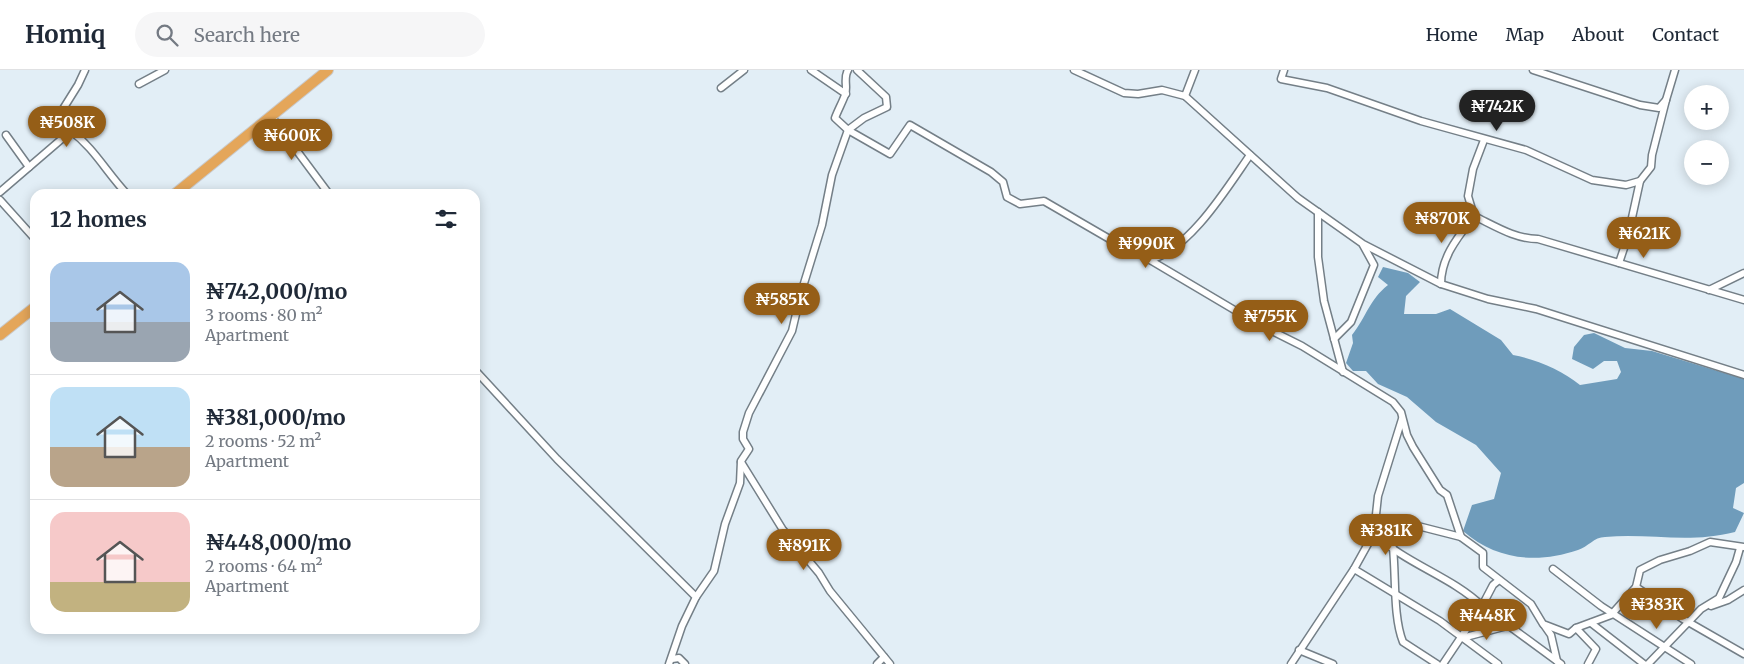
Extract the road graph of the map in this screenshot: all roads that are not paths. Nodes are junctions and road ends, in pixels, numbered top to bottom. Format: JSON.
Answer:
{"nodes":[{"id":1,"x":84,"y":70,"type":"edge"},
{"id":2,"x":165,"y":70,"type":"edge"},
{"id":3,"x":328,"y":70,"type":"edge"},
{"id":4,"x":744,"y":70,"type":"edge"},
{"id":5,"x":811,"y":70,"type":"edge"},
{"id":6,"x":848,"y":70,"type":"edge"},
{"id":7,"x":857,"y":70,"type":"edge"},
{"id":8,"x":1074,"y":70,"type":"edge"},
{"id":9,"x":1195,"y":70,"type":"edge"},
{"id":10,"x":1284,"y":70,"type":"edge"},
{"id":11,"x":1533,"y":70,"type":"edge"},
{"id":12,"x":1675,"y":70,"type":"edge"},
{"id":13,"x":139,"y":84,"type":"dead end"},
{"id":14,"x":721,"y":88,"type":"dead end"},
{"id":15,"x":846,"y":94,"type":"junction"},
{"id":16,"x":1185,"y":96,"type":"junction"},
{"id":17,"x":1666,"y":100,"type":"junction"},
{"id":18,"x":271,"y":116,"type":"junction"},
{"id":19,"x":848,"y":130,"type":"junction"},
{"id":20,"x":71,"y":131,"type":"junction"},
{"id":21,"x":6,"y":135,"type":"dead end"},
{"id":22,"x":1484,"y":140,"type":"junction"},
{"id":23,"x":1250,"y":155,"type":"junction"},
{"id":24,"x":29,"y":167,"type":"junction"},
{"id":25,"x":1640,"y":181,"type":"junction"},
{"id":26,"x":122,"y":189,"type":"edge"},
{"id":27,"x":181,"y":189,"type":"edge"},
{"id":28,"x":325,"y":189,"type":"edge"},
{"id":29,"x":0,"y":192,"type":"edge"},
{"id":30,"x":0,"y":200,"type":"edge"},
{"id":31,"x":1318,"y":212,"type":"junction"},
{"id":32,"x":1474,"y":216,"type":"junction"},
{"id":33,"x":30,"y":233,"type":"edge"},
{"id":34,"x":1362,"y":244,"type":"junction"},
{"id":35,"x":1150,"y":260,"type":"junction"},
{"id":36,"x":1619,"y":263,"type":"junction"},
{"id":37,"x":1744,"y":273,"type":"edge"},
{"id":38,"x":1440,"y":284,"type":"junction"},
{"id":39,"x":1709,"y":290,"type":"junction"},
{"id":40,"x":1744,"y":300,"type":"edge"},
{"id":41,"x":30,"y":311,"type":"edge"},
{"id":42,"x":0,"y":335,"type":"edge"},
{"id":43,"x":1334,"y":339,"type":"junction"},
{"id":44,"x":1343,"y":372,"type":"junction"},
{"id":45,"x":480,"y":375,"type":"edge"},
{"id":46,"x":1744,"y":375,"type":"edge"},
{"id":47,"x":1402,"y":419,"type":"junction"},
{"id":48,"x":741,"y":461,"type":"junction"},
{"id":49,"x":1375,"y":520,"type":"junction"},
{"id":50,"x":1374,"y":533,"type":"junction"},
{"id":51,"x":1461,"y":537,"type":"junction"},
{"id":52,"x":1393,"y":548,"type":"junction"},
{"id":53,"x":1742,"y":548,"type":"edge"},
{"id":54,"x":1354,"y":569,"type":"junction"},
{"id":55,"x":1552,"y":569,"type":"dead end"},
{"id":56,"x":1499,"y":580,"type":"junction"},
{"id":57,"x":1636,"y":587,"type":"junction"},
{"id":58,"x":1744,"y":590,"type":"edge"},
{"id":59,"x":1397,"y":595,"type":"junction"},
{"id":60,"x":696,"y":597,"type":"junction"},
{"id":61,"x":1482,"y":606,"type":"junction"},
{"id":62,"x":1702,"y":609,"type":"junction"},
{"id":63,"x":1612,"y":614,"type":"junction"},
{"id":64,"x":1591,"y":623,"type":"junction"},
{"id":65,"x":1690,"y":623,"type":"junction"},
{"id":66,"x":1543,"y":624,"type":"junction"},
{"id":67,"x":1507,"y":626,"type":"junction"},
{"id":68,"x":1576,"y":628,"type":"junction"},
{"id":69,"x":1462,"y":638,"type":"junction"},
{"id":70,"x":1665,"y":647,"type":"junction"},
{"id":71,"x":1299,"y":650,"type":"junction"},
{"id":72,"x":1744,"y":654,"type":"edge"},
{"id":73,"x":884,"y":657,"type":"junction"},
{"id":74,"x":671,"y":662,"type":"edge"},
{"id":75,"x":1559,"y":662,"type":"edge"},
{"id":76,"x":685,"y":664,"type":"edge"},
{"id":77,"x":876,"y":664,"type":"edge"},
{"id":78,"x":890,"y":664,"type":"edge"},
{"id":79,"x":1291,"y":664,"type":"edge"},
{"id":80,"x":1333,"y":664,"type":"edge"},
{"id":81,"x":1436,"y":664,"type":"edge"},
{"id":82,"x":1443,"y":664,"type":"edge"},
{"id":83,"x":1498,"y":664,"type":"edge"},
{"id":84,"x":1588,"y":664,"type":"edge"},
{"id":85,"x":1646,"y":664,"type":"edge"},
{"id":86,"x":1691,"y":664,"type":"edge"}],
"edges":[{"from":1,"to":20,"type":"street"},
{"from":2,"to":13,"type":"street"},
{"from":3,"to":18,"type":"highway"},
{"from":4,"to":14,"type":"street"},
{"from":5,"to":15,"type":"street"},
{"from":6,"to":15,"type":"street"},
{"from":7,"to":19,"type":"street"},
{"from":8,"to":16,"type":"street"},
{"from":9,"to":16,"type":"street"},
{"from":10,"to":22,"type":"street"},
{"from":11,"to":17,"type":"street"},
{"from":12,"to":17,"type":"street"},
{"from":15,"to":19,"type":"street"},
{"from":16,"to":23,"type":"street"},
{"from":17,"to":25,"type":"street"},
{"from":18,"to":27,"type":"highway"},
{"from":18,"to":28,"type":"street"},
{"from":19,"to":35,"type":"street"},
{"from":19,"to":48,"type":"street"},
{"from":20,"to":24,"type":"street"},
{"from":20,"to":26,"type":"street"},
{"from":21,"to":24,"type":"street"},
{"from":22,"to":25,"type":"street"},
{"from":22,"to":32,"type":"street"},
{"from":23,"to":31,"type":"street"},
{"from":23,"to":35,"type":"street"},
{"from":24,"to":29,"type":"street"},
{"from":25,"to":36,"type":"street"},
{"from":30,"to":33,"type":"street"},
{"from":31,"to":34,"type":"street"},
{"from":31,"to":43,"type":"street"},
{"from":32,"to":36,"type":"street"},
{"from":32,"to":38,"type":"street"},
{"from":34,"to":38,"type":"street"},
{"from":34,"to":43,"type":"street"},
{"from":35,"to":44,"type":"street"},
{"from":36,"to":39,"type":"street"},
{"from":37,"to":39,"type":"street"},
{"from":38,"to":46,"type":"street"},
{"from":39,"to":40,"type":"street"},
{"from":41,"to":42,"type":"highway"},
{"from":43,"to":44,"type":"street"},
{"from":44,"to":47,"type":"street"},
{"from":45,"to":60,"type":"street"},
{"from":47,"to":49,"type":"street"},
{"from":47,"to":51,"type":"street"},
{"from":48,"to":60,"type":"street"},
{"from":48,"to":73,"type":"street"},
{"from":49,"to":50,"type":"street"},
{"from":49,"to":51,"type":"street"},
{"from":50,"to":52,"type":"street"},
{"from":50,"to":54,"type":"street"},
{"from":51,"to":56,"type":"street"},
{"from":52,"to":59,"type":"street"},
{"from":52,"to":61,"type":"street"},
{"from":53,"to":57,"type":"street"},
{"from":53,"to":62,"type":"street"},
{"from":54,"to":59,"type":"street"},
{"from":54,"to":71,"type":"street"},
{"from":55,"to":63,"type":"street"},
{"from":56,"to":61,"type":"street"},
{"from":56,"to":66,"type":"street"},
{"from":57,"to":63,"type":"street"},
{"from":57,"to":65,"type":"street"},
{"from":58,"to":62,"type":"street"},
{"from":59,"to":69,"type":"street"},
{"from":59,"to":81,"type":"street"},
{"from":60,"to":74,"type":"street"},
{"from":61,"to":67,"type":"street"},
{"from":61,"to":69,"type":"street"},
{"from":62,"to":65,"type":"street"},
{"from":63,"to":64,"type":"street"},
{"from":63,"to":70,"type":"street"},
{"from":64,"to":68,"type":"street"},
{"from":64,"to":85,"type":"street"},
{"from":65,"to":70,"type":"street"},
{"from":65,"to":72,"type":"street"},
{"from":66,"to":68,"type":"street"},
{"from":66,"to":75,"type":"street"},
{"from":67,"to":69,"type":"street"},
{"from":67,"to":75,"type":"street"},
{"from":68,"to":84,"type":"street"},
{"from":69,"to":82,"type":"street"},
{"from":69,"to":83,"type":"street"},
{"from":70,"to":85,"type":"street"},
{"from":70,"to":86,"type":"street"},
{"from":71,"to":79,"type":"street"},
{"from":71,"to":80,"type":"street"},
{"from":73,"to":77,"type":"street"},
{"from":73,"to":78,"type":"street"},
{"from":74,"to":76,"type":"street"}]}
